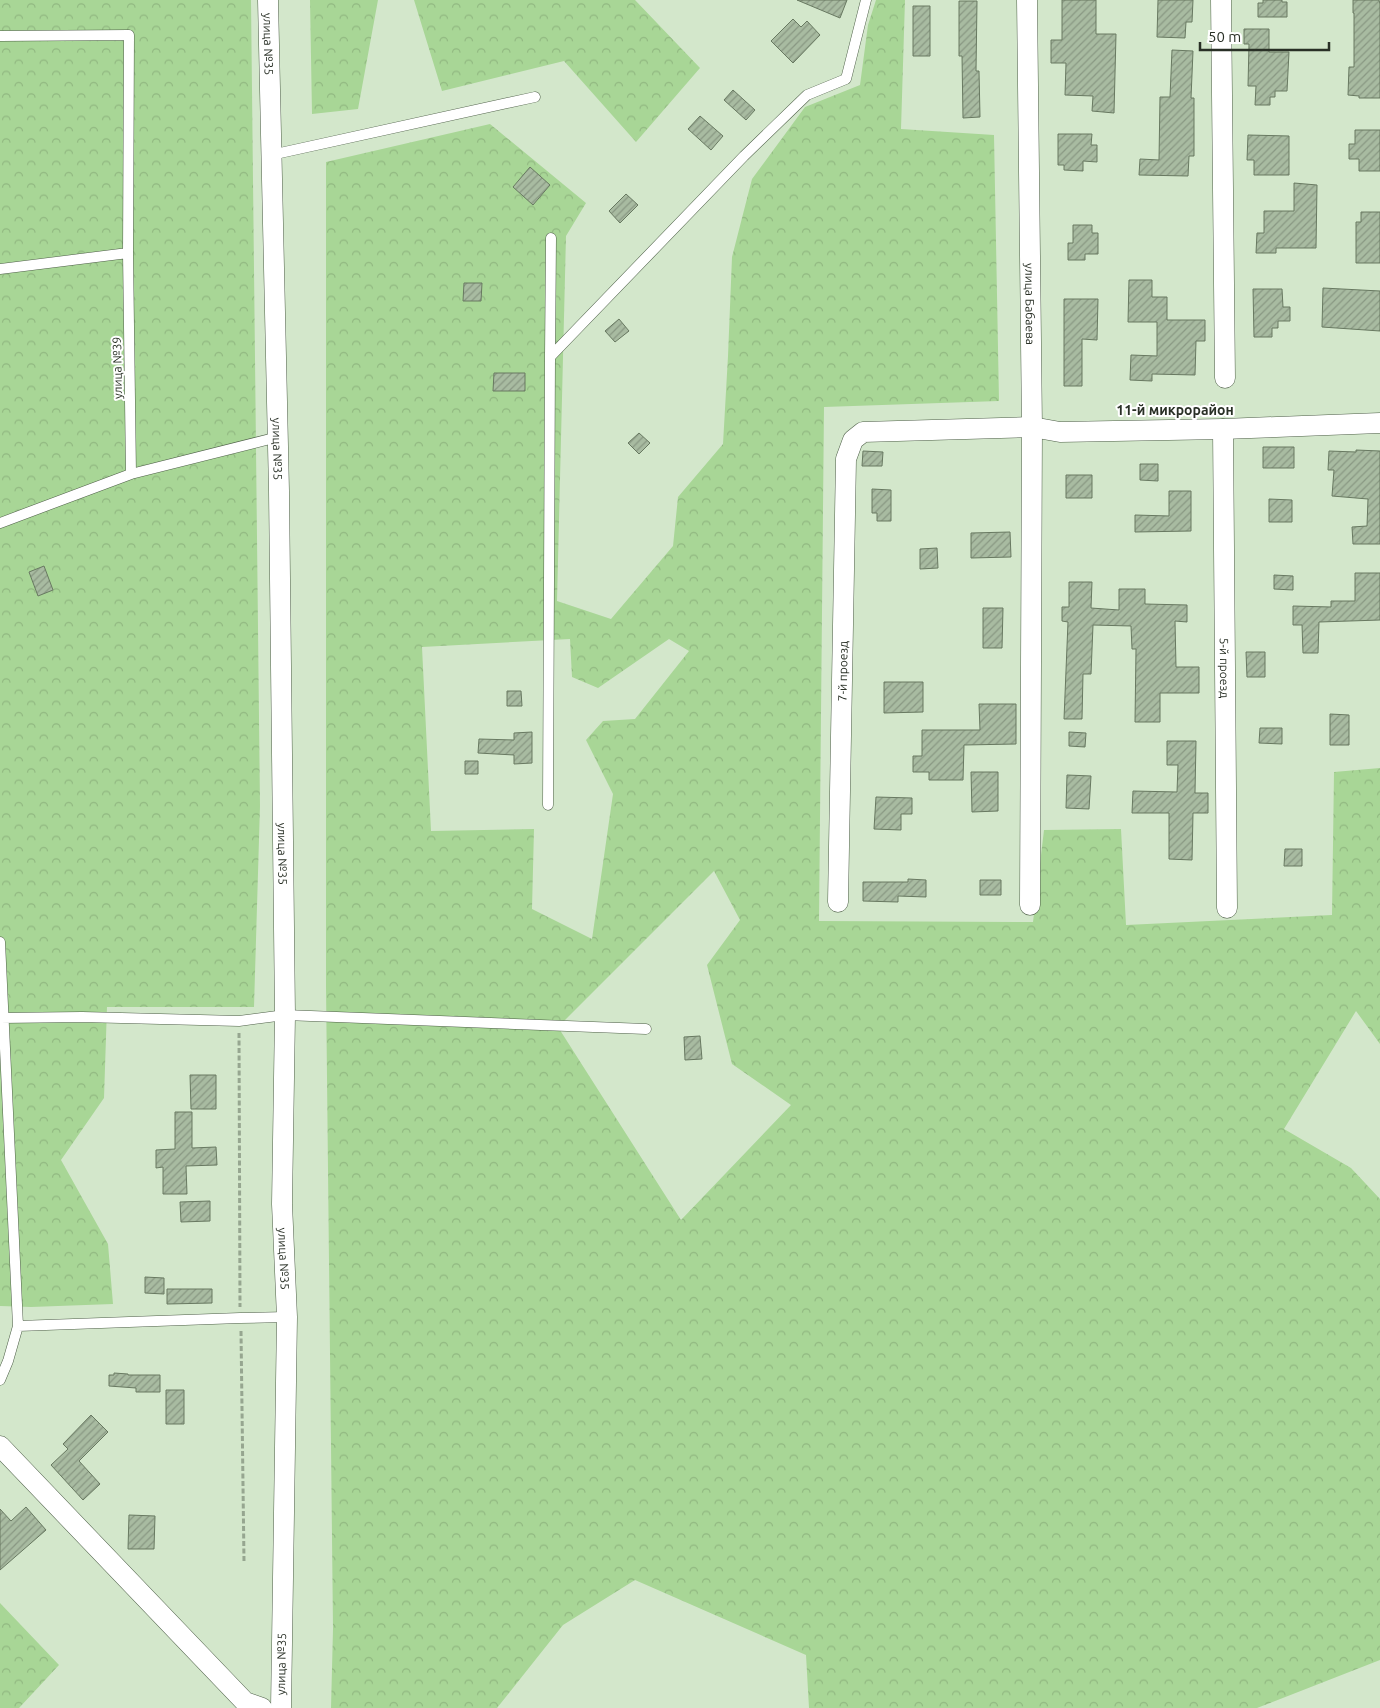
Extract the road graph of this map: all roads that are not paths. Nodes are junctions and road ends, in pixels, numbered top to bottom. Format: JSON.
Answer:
{"nodes":[{"id":1,"x":268,"y":0,"type":"edge"},
{"id":2,"x":866,"y":0,"type":"edge"},
{"id":3,"x":1027,"y":0,"type":"edge"},
{"id":4,"x":1221,"y":0,"type":"edge"},
{"id":5,"x":0,"y":36,"type":"edge"},
{"id":6,"x":535,"y":97,"type":"dead end"},
{"id":7,"x":271,"y":155,"type":"junction"},
{"id":8,"x":552,"y":238,"type":"dead end"},
{"id":9,"x":128,"y":252,"type":"junction"},
{"id":10,"x":0,"y":269,"type":"edge"},
{"id":11,"x":550,"y":357,"type":"junction"},
{"id":12,"x":1225,"y":378,"type":"dead end"},
{"id":13,"x":1380,"y":423,"type":"edge"},
{"id":14,"x":1032,"y":427,"type":"junction"},
{"id":15,"x":1223,"y":429,"type":"junction"},
{"id":16,"x":278,"y":437,"type":"junction"},
{"id":17,"x":130,"y":474,"type":"junction"},
{"id":18,"x":0,"y":523,"type":"edge"},
{"id":19,"x":548,"y":805,"type":"dead end"},
{"id":20,"x":838,"y":902,"type":"dead end"},
{"id":21,"x":1030,"y":905,"type":"dead end"},
{"id":22,"x":1227,"y":908,"type":"dead end"},
{"id":23,"x":0,"y":942,"type":"edge"},
{"id":24,"x":285,"y":1015,"type":"junction"},
{"id":25,"x":2,"y":1018,"type":"edge"},
{"id":26,"x":646,"y":1029,"type":"dead end"},
{"id":27,"x":287,"y":1318,"type":"junction"},
{"id":28,"x":18,"y":1326,"type":"junction"},
{"id":29,"x":0,"y":1380,"type":"edge"},
{"id":30,"x":0,"y":1446,"type":"edge"},
{"id":31,"x":262,"y":1708,"type":"edge"},
{"id":32,"x":281,"y":1708,"type":"edge"}],
"edges":[{"from":1,"to":7,"type":"street","name":"улица №35"},
{"from":2,"to":11,"type":"lane"},
{"from":3,"to":14,"type":"street","name":"улица Бабаева"},
{"from":4,"to":12,"type":"street"},
{"from":5,"to":9,"type":"lane","name":"улица №39"},
{"from":6,"to":7,"type":"lane"},
{"from":7,"to":16,"type":"street","name":"улица №35"},
{"from":8,"to":11,"type":"lane"},
{"from":9,"to":10,"type":"lane"},
{"from":9,"to":17,"type":"lane","name":"улица №39"},
{"from":11,"to":19,"type":"lane"},
{"from":13,"to":15,"type":"street"},
{"from":14,"to":15,"type":"street"},
{"from":14,"to":20,"type":"street","name":"7-й проезд"},
{"from":14,"to":21,"type":"street","name":"улица Бабаева"},
{"from":15,"to":22,"type":"street","name":"5-й проезд"},
{"from":16,"to":17,"type":"lane"},
{"from":16,"to":24,"type":"street","name":"улица №35"},
{"from":17,"to":18,"type":"lane"},
{"from":23,"to":25,"type":"lane"},
{"from":24,"to":25,"type":"lane"},
{"from":24,"to":26,"type":"lane"},
{"from":24,"to":27,"type":"street","name":"улица №35"},
{"from":25,"to":28,"type":"lane"},
{"from":27,"to":28,"type":"lane"},
{"from":27,"to":32,"type":"street","name":"улица №35"},
{"from":28,"to":29,"type":"lane"},
{"from":30,"to":31,"type":"street"}]}
